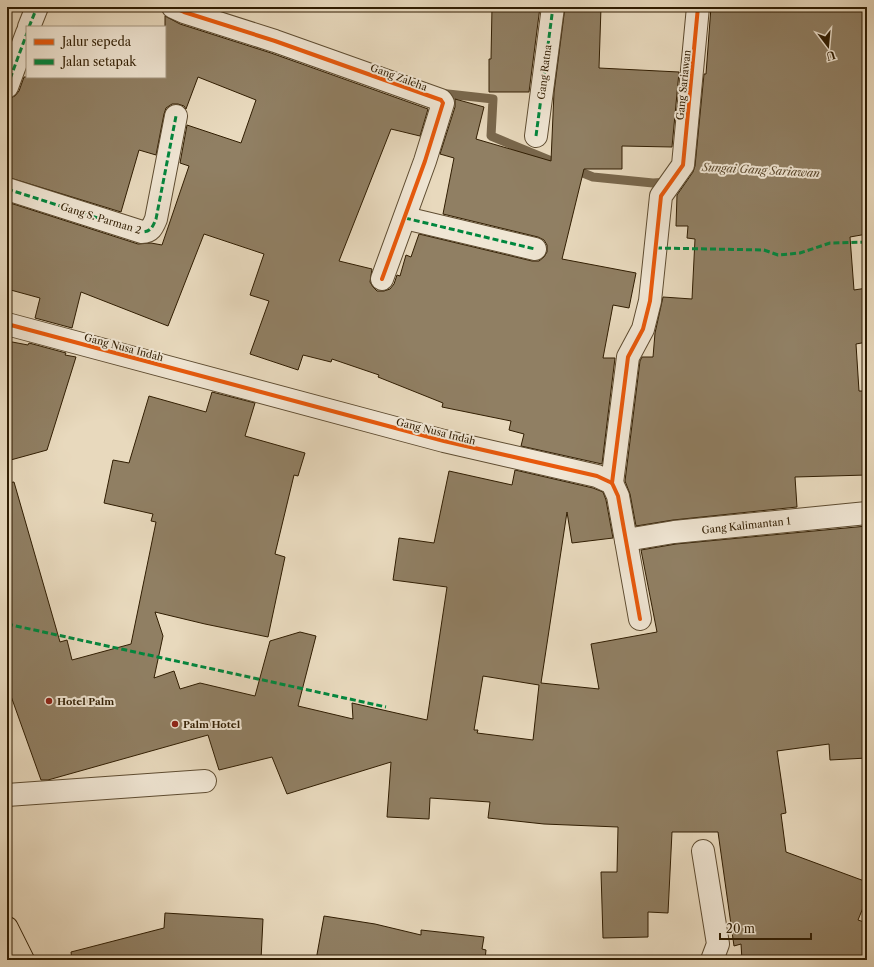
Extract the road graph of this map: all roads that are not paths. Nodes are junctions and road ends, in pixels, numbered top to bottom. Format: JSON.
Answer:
{"nodes":[{"id":1,"x":37,"y":7,"type":"edge"},
{"id":2,"x":173,"y":7,"type":"edge"},
{"id":3,"x":553,"y":7,"type":"edge"},
{"id":4,"x":698,"y":7,"type":"edge"},
{"id":5,"x":29,"y":26,"type":"edge"},
{"id":6,"x":26,"y":36,"type":"edge"},
{"id":7,"x":7,"y":87,"type":"edge"},
{"id":8,"x":176,"y":116,"type":"dead end"},
{"id":9,"x":536,"y":136,"type":"dead end"},
{"id":10,"x":7,"y":190,"type":"edge"},
{"id":11,"x":405,"y":218,"type":"junction"},
{"id":12,"x":535,"y":249,"type":"dead end"},
{"id":13,"x":382,"y":279,"type":"dead end"},
{"id":14,"x":7,"y":324,"type":"edge"},
{"id":15,"x":612,"y":483,"type":"junction"},
{"id":16,"x":867,"y":513,"type":"edge"},
{"id":17,"x":626,"y":540,"type":"junction"},
{"id":18,"x":640,"y":619,"type":"dead end"},
{"id":19,"x":206,"y":781,"type":"dead end"},
{"id":20,"x":7,"y":795,"type":"edge"},
{"id":21,"x":702,"y":850,"type":"dead end"},
{"id":22,"x":7,"y":928,"type":"edge"},
{"id":23,"x":23,"y":960,"type":"edge"},
{"id":24,"x":712,"y":960,"type":"edge"}],
"edges":[{"from":1,"to":5,"type":"street"},
{"from":2,"to":11,"type":"street","name":"Gang Zaleha"},
{"from":3,"to":9,"type":"street","name":"Gang Ratna"},
{"from":4,"to":15,"type":"street","name":"Gang Sariawan"},
{"from":6,"to":7,"type":"street"},
{"from":8,"to":10,"type":"street","name":"Gang S. Parman 2"},
{"from":11,"to":12,"type":"street"},
{"from":11,"to":13,"type":"street","name":"Gang Zaleha"},
{"from":14,"to":15,"type":"street","name":"Gang Nusa Indah"},
{"from":15,"to":17,"type":"street"},
{"from":16,"to":17,"type":"street","name":"Gang Kalimantan 1"},
{"from":17,"to":18,"type":"street"},
{"from":19,"to":20,"type":"street"},
{"from":21,"to":24,"type":"street"},
{"from":22,"to":23,"type":"highway"}]}
